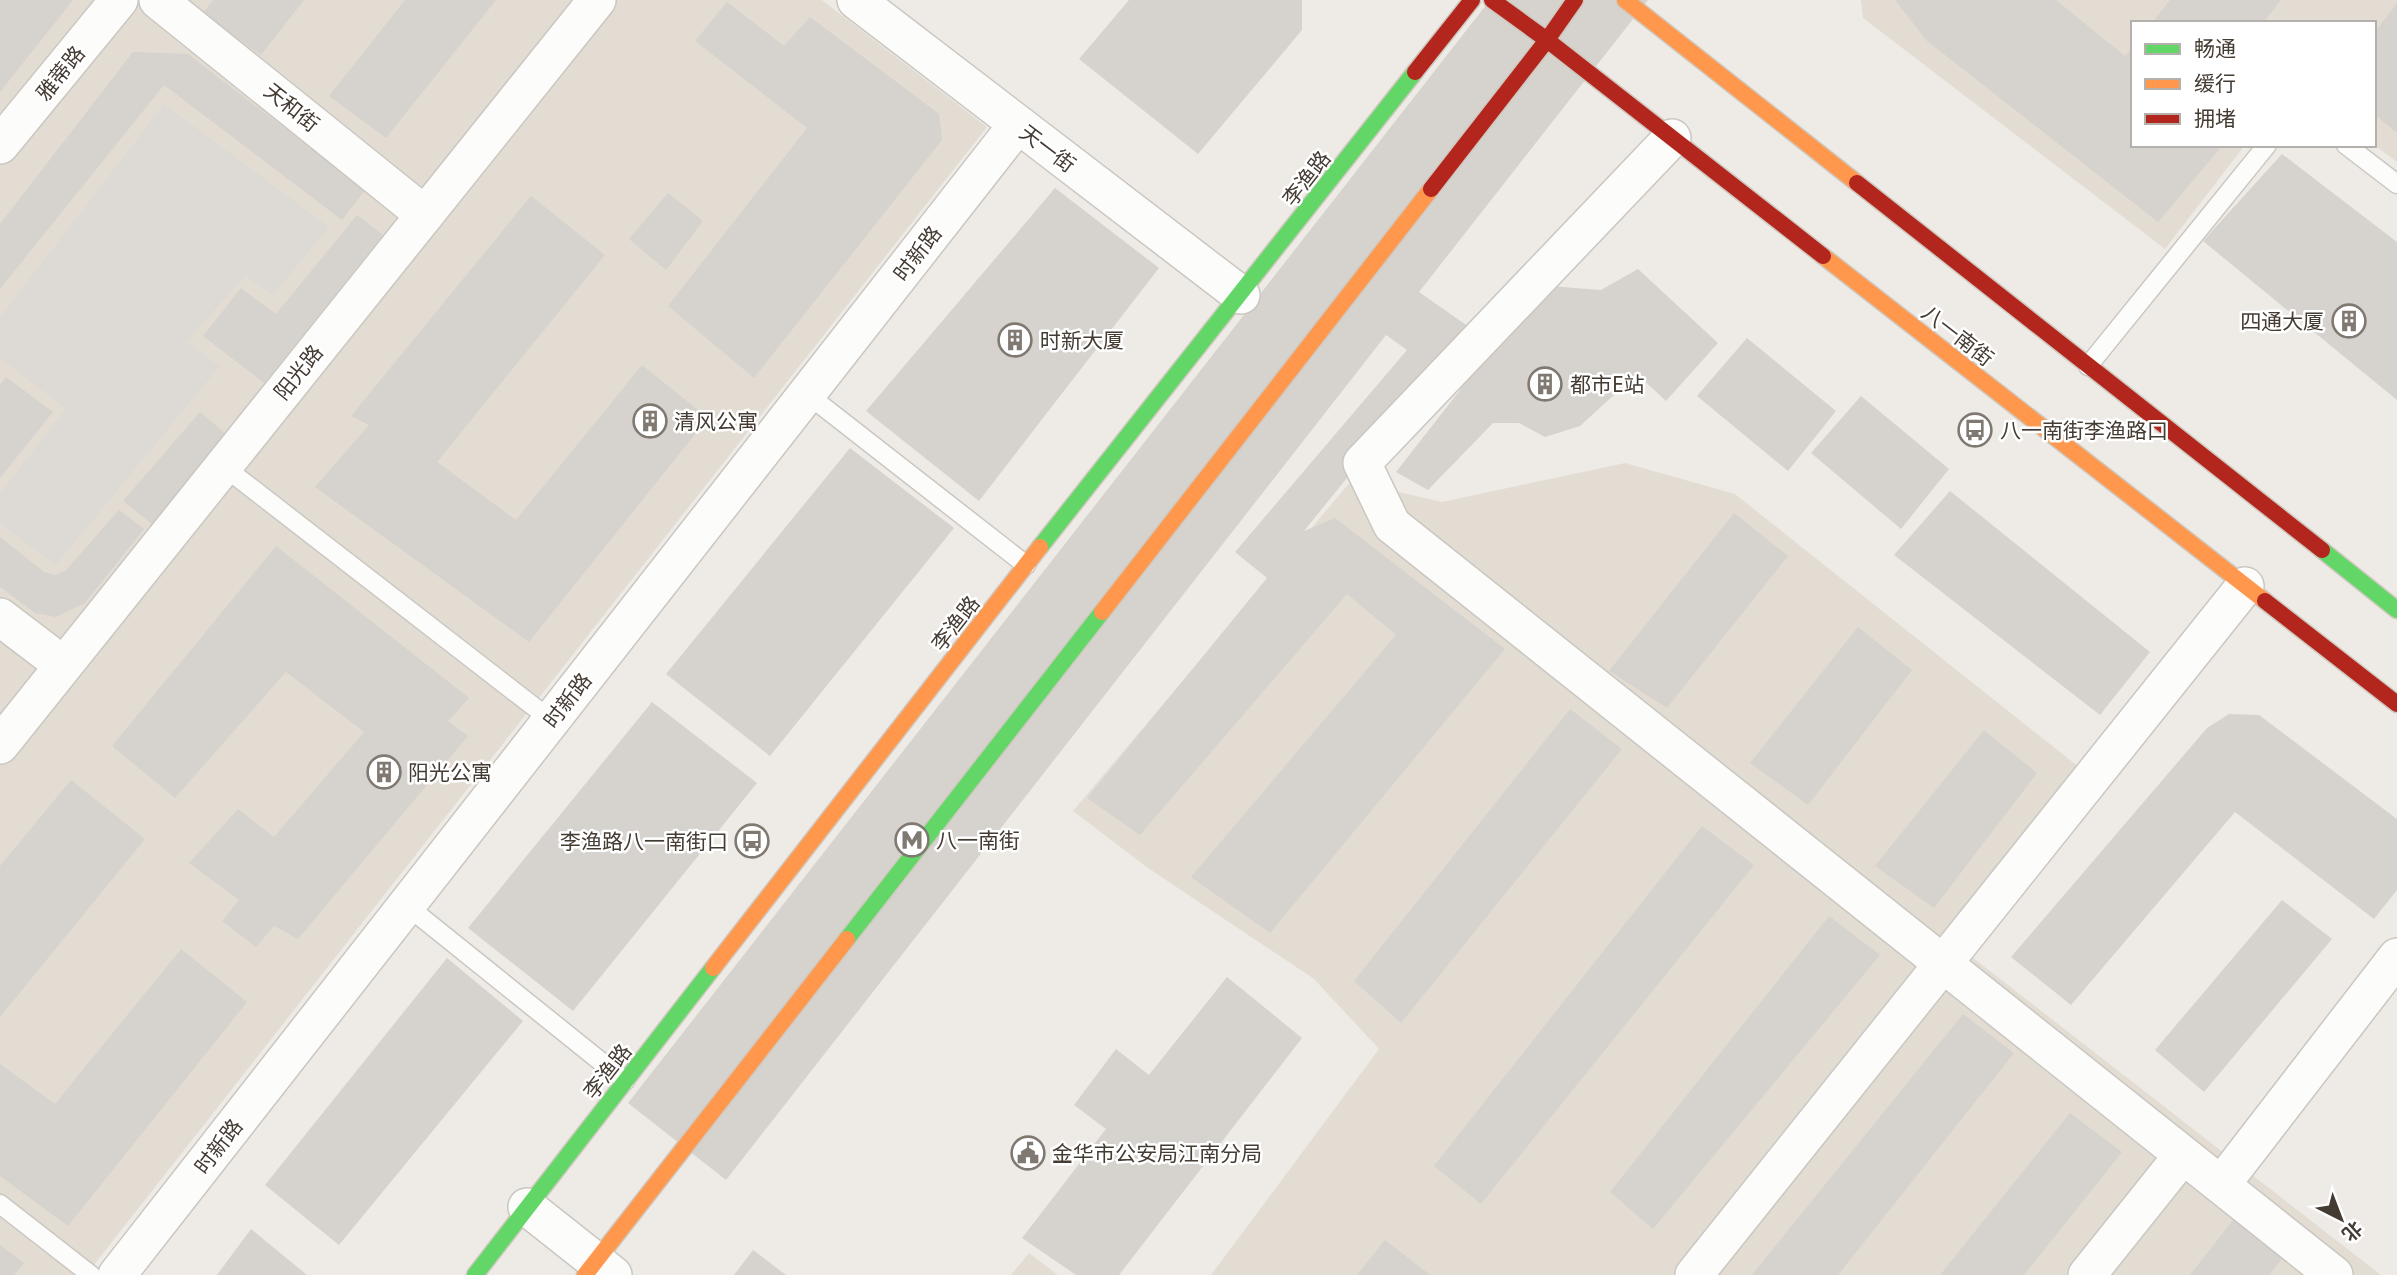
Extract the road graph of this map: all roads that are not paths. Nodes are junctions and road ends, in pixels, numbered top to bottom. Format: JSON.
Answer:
{"nodes":[{"id":1,"x":119,"y":0,"type":"edge"},
{"id":2,"x":158,"y":0,"type":"edge"},
{"id":3,"x":597,"y":0,"type":"edge"},
{"id":4,"x":856,"y":0,"type":"edge"},
{"id":5,"x":1472,"y":0,"type":"edge"},
{"id":6,"x":1492,"y":0,"type":"edge"},
{"id":7,"x":1575,"y":0,"type":"edge"},
{"id":8,"x":1625,"y":0,"type":"edge"},
{"id":9,"x":1547,"y":40,"type":"junction"},
{"id":10,"x":1018,"y":124,"type":"junction"},
{"id":11,"x":1672,"y":138,"type":"junction"},
{"id":12,"x":0,"y":145,"type":"edge"},
{"id":13,"x":2265,"y":147,"type":"edge"},
{"id":14,"x":2349,"y":147,"type":"edge"},
{"id":15,"x":2397,"y":184,"type":"edge"},
{"id":16,"x":425,"y":215,"type":"junction"},
{"id":17,"x":1241,"y":295,"type":"junction"},
{"id":18,"x":2088,"y":366,"type":"junction"},
{"id":19,"x":807,"y":394,"type":"junction"},
{"id":20,"x":223,"y":466,"type":"junction"},
{"id":21,"x":1026,"y":565,"type":"junction"},
{"id":22,"x":2245,"y":586,"type":"junction"},
{"id":23,"x":2397,"y":610,"type":"edge"},
{"id":24,"x":0,"y":617,"type":"edge"},
{"id":25,"x":64,"y":666,"type":"junction"},
{"id":26,"x":2397,"y":704,"type":"edge"},
{"id":27,"x":551,"y":720,"type":"junction"},
{"id":28,"x":0,"y":745,"type":"edge"},
{"id":29,"x":406,"y":905,"type":"junction"},
{"id":30,"x":2397,"y":957,"type":"edge"},
{"id":31,"x":1943,"y":964,"type":"junction"},
{"id":32,"x":625,"y":1081,"type":"junction"},
{"id":33,"x":2183,"y":1155,"type":"junction"},
{"id":34,"x":2221,"y":1185,"type":"junction"},
{"id":35,"x":0,"y":1204,"type":"edge"},
{"id":36,"x":527,"y":1207,"type":"junction"},
{"id":37,"x":598,"y":1270,"type":"edge"},
{"id":38,"x":91,"y":1275,"type":"edge"},
{"id":39,"x":117,"y":1275,"type":"edge"},
{"id":40,"x":475,"y":1275,"type":"edge"},
{"id":41,"x":1693,"y":1275,"type":"edge"},
{"id":42,"x":2087,"y":1275,"type":"edge"},
{"id":43,"x":2334,"y":1275,"type":"edge"}],
"edges":[{"from":1,"to":12,"type":"street","name":"雅蒂路"},
{"from":2,"to":16,"type":"street","name":"天和街"},
{"from":3,"to":16,"type":"street","name":"阳光路"},
{"from":4,"to":10,"type":"street","name":"天一街"},
{"from":5,"to":17,"type":"main road","name":"李渔路"},
{"from":6,"to":9,"type":"main road","name":"八一南街"},
{"from":7,"to":9,"type":"main road"},
{"from":8,"to":18,"type":"main road"},
{"from":9,"to":11,"type":"main road","name":"八一南街"},
{"from":9,"to":37,"type":"main road"},
{"from":10,"to":17,"type":"street","name":"天一街"},
{"from":10,"to":19,"type":"street","name":"时新路"},
{"from":11,"to":22,"type":"main road","name":"八一南街"},
{"from":11,"to":31,"type":"street"},
{"from":13,"to":18,"type":"lane"},
{"from":14,"to":15,"type":"lane"},
{"from":16,"to":20,"type":"street","name":"阳光路"},
{"from":17,"to":21,"type":"main road","name":"李渔路"},
{"from":18,"to":23,"type":"main road"},
{"from":19,"to":21,"type":"lane"},
{"from":19,"to":27,"type":"street","name":"时新路"},
{"from":20,"to":25,"type":"street","name":"阳光路"},
{"from":20,"to":27,"type":"lane"},
{"from":21,"to":32,"type":"main road","name":"李渔路"},
{"from":22,"to":26,"type":"main road","name":"八一南街"},
{"from":22,"to":31,"type":"street"},
{"from":24,"to":25,"type":"street"},
{"from":25,"to":28,"type":"street","name":"阳光路"},
{"from":27,"to":29,"type":"street","name":"时新路"},
{"from":29,"to":32,"type":"lane"},
{"from":29,"to":39,"type":"street","name":"时新路"},
{"from":30,"to":34,"type":"street"},
{"from":31,"to":33,"type":"street"},
{"from":31,"to":41,"type":"street"},
{"from":32,"to":36,"type":"main road","name":"李渔路"},
{"from":33,"to":34,"type":"street"},
{"from":33,"to":42,"type":"street"},
{"from":34,"to":43,"type":"street"},
{"from":35,"to":38,"type":"lane"},
{"from":36,"to":37,"type":"street"},
{"from":36,"to":40,"type":"main road","name":"李渔路"}]}
